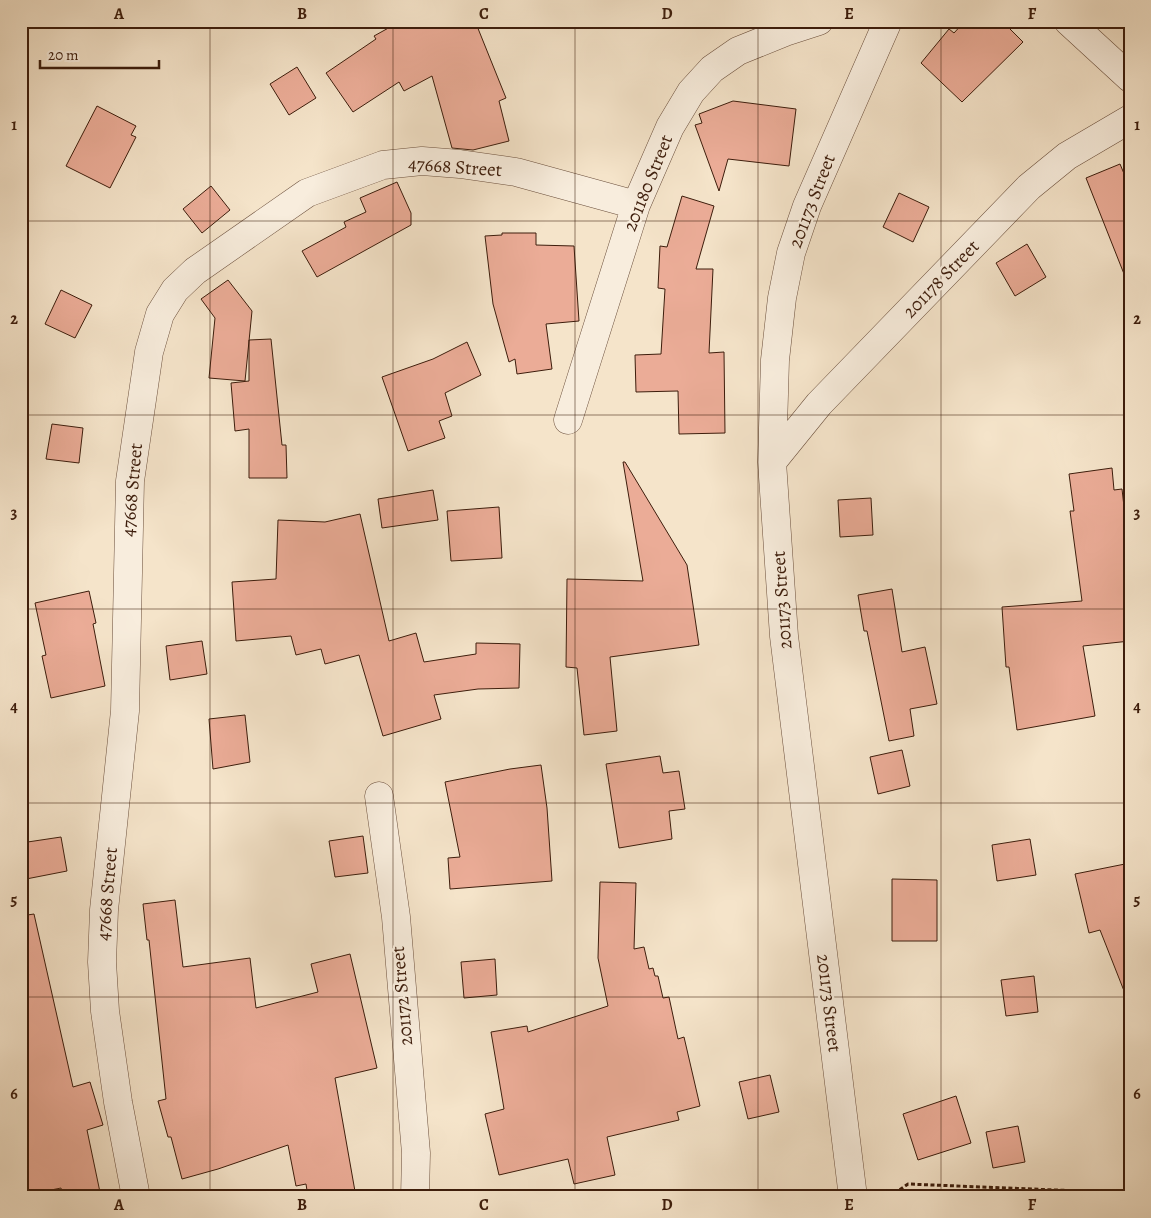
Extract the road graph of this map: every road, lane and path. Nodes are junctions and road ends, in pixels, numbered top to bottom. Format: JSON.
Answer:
{"nodes":[{"id":1,"x":819,"y":21,"type":"edge"},
{"id":2,"x":888,"y":21,"type":"edge"},
{"id":3,"x":1068,"y":21,"type":"edge"},
{"id":4,"x":1130,"y":78,"type":"edge"},
{"id":5,"x":1130,"y":119,"type":"edge"},
{"id":6,"x":636,"y":205,"type":"junction"},
{"id":7,"x":568,"y":420,"type":"dead end"},
{"id":8,"x":772,"y":462,"type":"junction"},
{"id":9,"x":380,"y":796,"type":"dead end"},
{"id":10,"x":1130,"y":1193,"type":"edge"},
{"id":11,"x":136,"y":1197,"type":"edge"},
{"id":12,"x":415,"y":1197,"type":"edge"},
{"id":13,"x":853,"y":1197,"type":"edge"},
{"id":14,"x":889,"y":1197,"type":"edge"}],
"edges":[{"from":1,"to":6,"type":"street","name":"201180 Street"},
{"from":2,"to":8,"type":"street","name":"201173 Street"},
{"from":3,"to":4,"type":"street"},
{"from":5,"to":8,"type":"street","name":"201178 Street"},
{"from":6,"to":7,"type":"street","name":"201180 Street"},
{"from":6,"to":11,"type":"street","name":"47668 Street"},
{"from":8,"to":13,"type":"street","name":"201173 Street"},
{"from":9,"to":12,"type":"street","name":"201172 Street"},
{"from":10,"to":14,"type":"path"}]}
